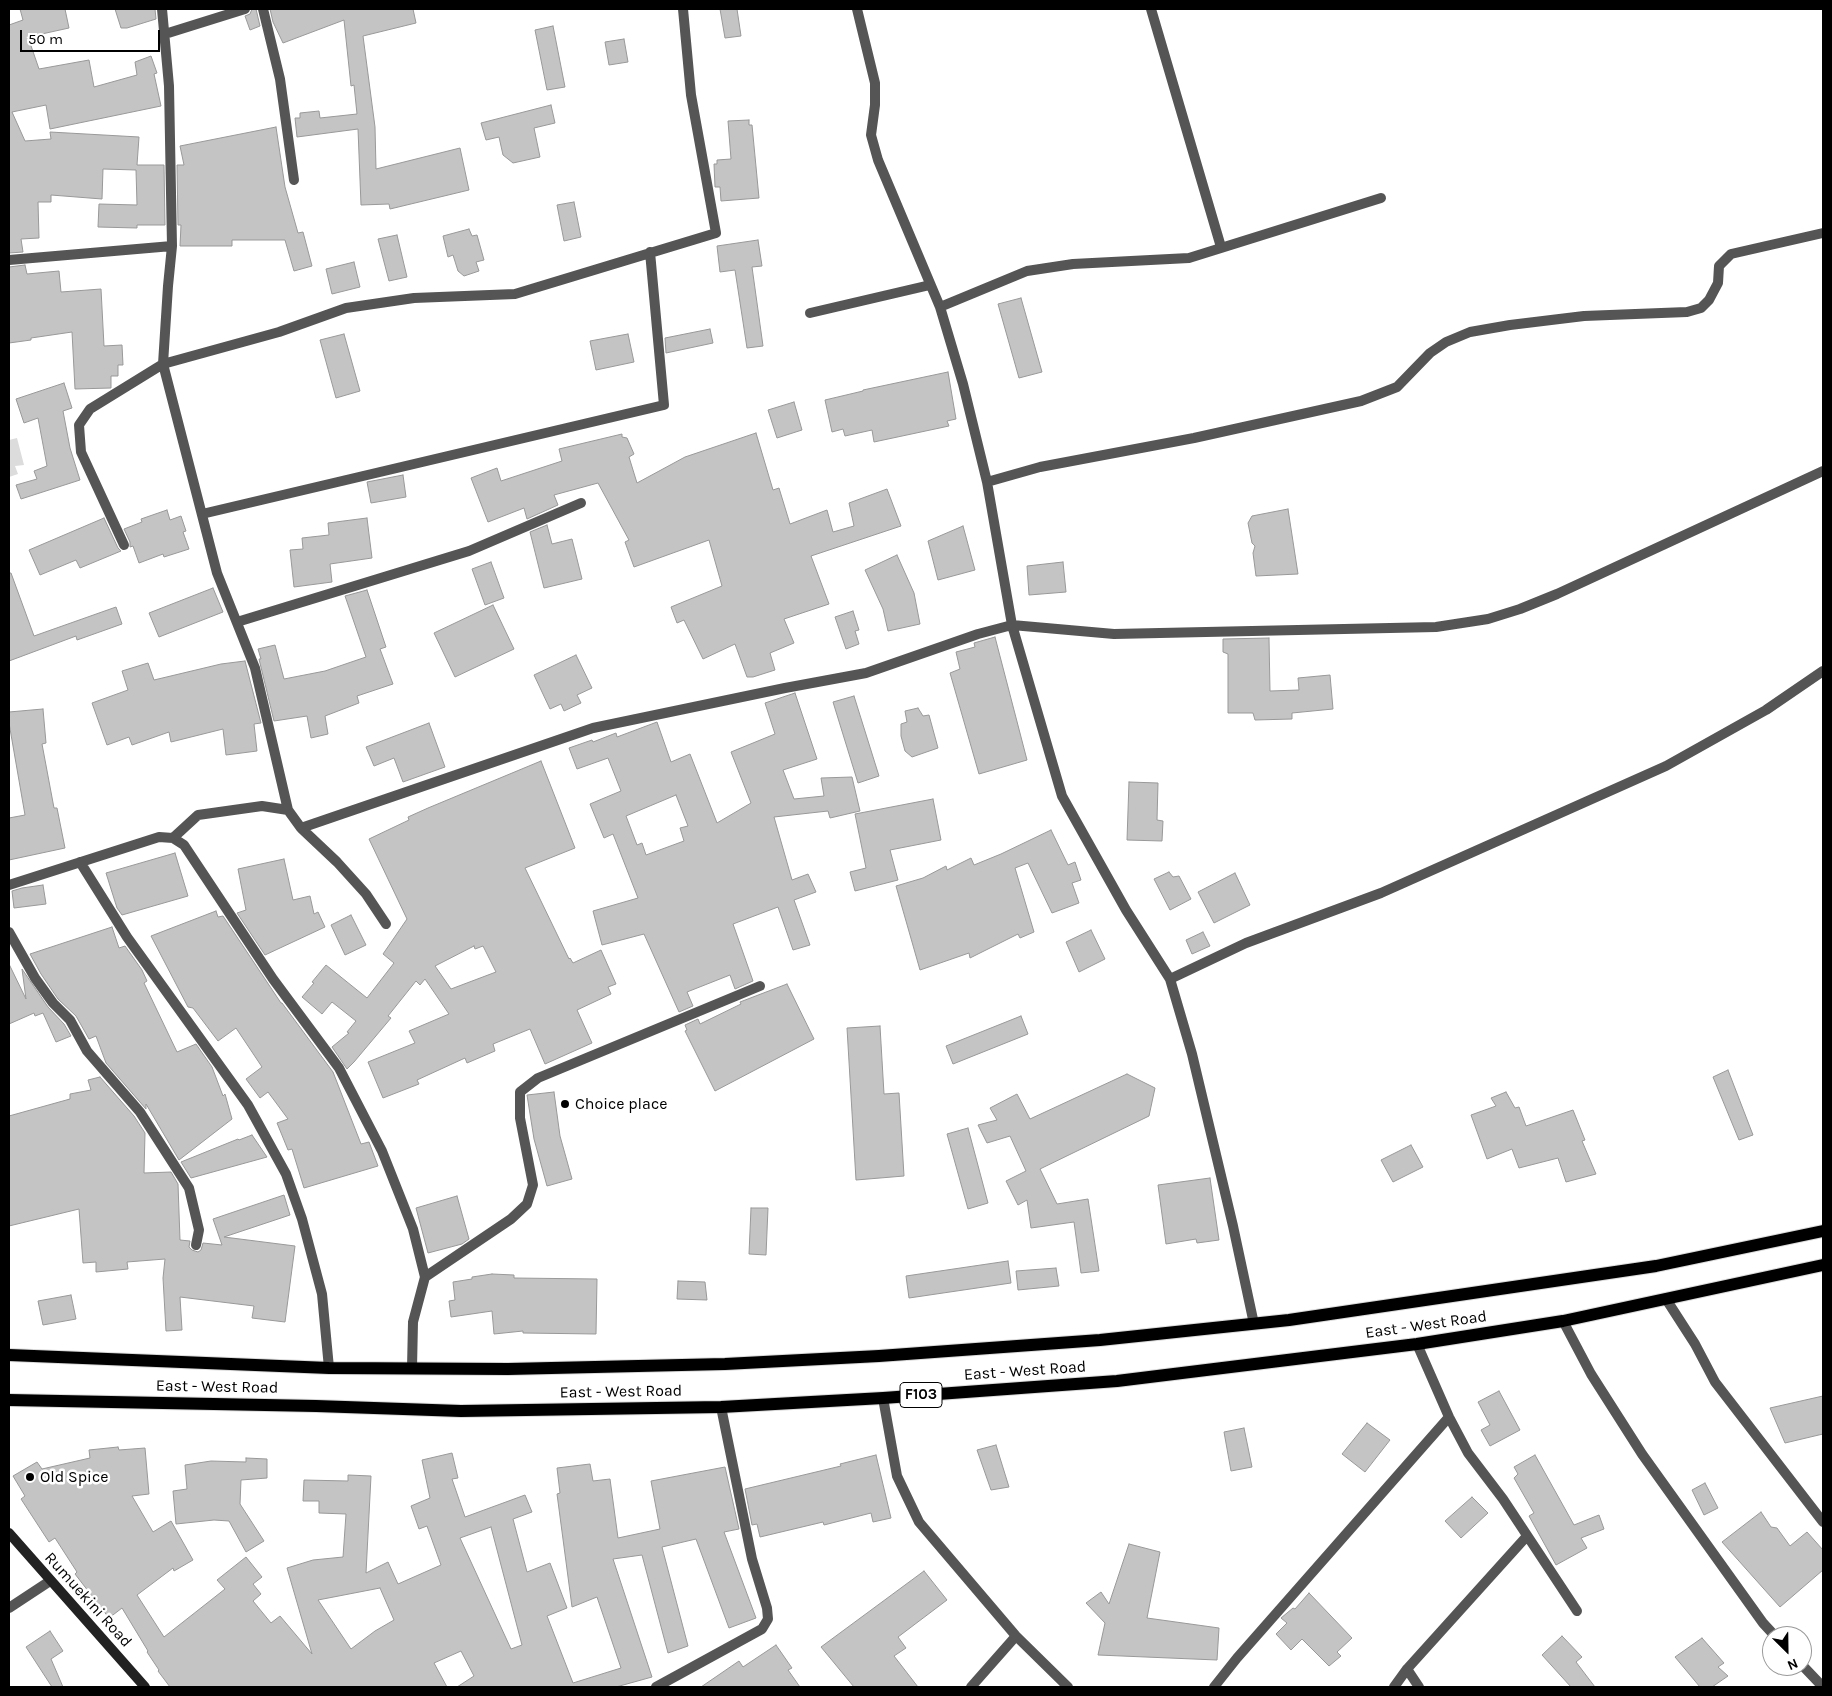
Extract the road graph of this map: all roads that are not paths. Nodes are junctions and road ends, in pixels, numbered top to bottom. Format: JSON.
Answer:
{"nodes":[{"id":1,"x":162,"y":9,"type":"edge"},
{"id":2,"x":245,"y":9,"type":"edge"},
{"id":3,"x":263,"y":9,"type":"edge"},
{"id":4,"x":683,"y":9,"type":"edge"},
{"id":5,"x":857,"y":9,"type":"edge"},
{"id":6,"x":1151,"y":9,"type":"edge"},
{"id":7,"x":165,"y":34,"type":"junction"},
{"id":8,"x":294,"y":180,"type":"dead end"},
{"id":9,"x":1381,"y":198,"type":"dead end"},
{"id":10,"x":1823,"y":233,"type":"edge"},
{"id":11,"x":172,"y":246,"type":"junction"},
{"id":12,"x":1221,"y":247,"type":"junction"},
{"id":13,"x":650,"y":252,"type":"junction"},
{"id":14,"x":9,"y":260,"type":"edge"},
{"id":15,"x":930,"y":285,"type":"junction"},
{"id":16,"x":940,"y":307,"type":"junction"},
{"id":17,"x":810,"y":313,"type":"dead end"},
{"id":18,"x":163,"y":364,"type":"junction"},
{"id":19,"x":1823,"y":471,"type":"edge"},
{"id":20,"x":988,"y":482,"type":"junction"},
{"id":21,"x":581,"y":503,"type":"dead end"},
{"id":22,"x":202,"y":514,"type":"junction"},
{"id":23,"x":124,"y":544,"type":"dead end"},
{"id":24,"x":237,"y":622,"type":"junction"},
{"id":25,"x":1012,"y":625,"type":"junction"},
{"id":26,"x":1823,"y":671,"type":"edge"},
{"id":27,"x":288,"y":810,"type":"junction"},
{"id":28,"x":301,"y":828,"type":"junction"},
{"id":29,"x":173,"y":838,"type":"junction"},
{"id":30,"x":80,"y":862,"type":"junction"},
{"id":31,"x":9,"y":885,"type":"edge"},
{"id":32,"x":386,"y":924,"type":"dead end"},
{"id":33,"x":9,"y":932,"type":"edge"},
{"id":34,"x":1170,"y":979,"type":"junction"},
{"id":35,"x":760,"y":986,"type":"dead end"},
{"id":36,"x":1823,"y":1231,"type":"edge"},
{"id":37,"x":196,"y":1244,"type":"dead end"},
{"id":38,"x":1823,"y":1264,"type":"edge"},
{"id":39,"x":425,"y":1277,"type":"junction"},
{"id":40,"x":1666,"y":1298,"type":"junction"},
{"id":41,"x":1563,"y":1321,"type":"junction"},
{"id":42,"x":1254,"y":1324,"type":"junction"},
{"id":43,"x":1417,"y":1344,"type":"junction"},
{"id":44,"x":9,"y":1354,"type":"edge"},
{"id":45,"x":329,"y":1368,"type":"junction"},
{"id":46,"x":412,"y":1368,"type":"junction"},
{"id":47,"x":883,"y":1398,"type":"junction"},
{"id":48,"x":9,"y":1400,"type":"edge"},
{"id":49,"x":721,"y":1407,"type":"junction"},
{"id":50,"x":1449,"y":1417,"type":"junction"},
{"id":51,"x":1823,"y":1522,"type":"edge"},
{"id":52,"x":9,"y":1533,"type":"edge"},
{"id":53,"x":1527,"y":1536,"type":"junction"},
{"id":54,"x":50,"y":1581,"type":"junction"},
{"id":55,"x":9,"y":1608,"type":"edge"},
{"id":56,"x":1577,"y":1611,"type":"dead end"},
{"id":57,"x":1766,"y":1626,"type":"edge"},
{"id":58,"x":1016,"y":1636,"type":"junction"},
{"id":59,"x":1407,"y":1669,"type":"junction"},
{"id":60,"x":1812,"y":1675,"type":"edge"},
{"id":61,"x":145,"y":1687,"type":"edge"},
{"id":62,"x":656,"y":1687,"type":"edge"},
{"id":63,"x":971,"y":1687,"type":"edge"},
{"id":64,"x":1068,"y":1687,"type":"edge"},
{"id":65,"x":1214,"y":1687,"type":"edge"},
{"id":66,"x":1394,"y":1687,"type":"edge"},
{"id":67,"x":1419,"y":1687,"type":"edge"},
{"id":68,"x":1823,"y":1687,"type":"edge"}],
"edges":[{"from":1,"to":7,"type":"street"},
{"from":2,"to":7,"type":"street"},
{"from":3,"to":8,"type":"street"},
{"from":4,"to":13,"type":"street"},
{"from":5,"to":15,"type":"street"},
{"from":6,"to":12,"type":"street"},
{"from":7,"to":11,"type":"street"},
{"from":9,"to":12,"type":"street"},
{"from":10,"to":20,"type":"street"},
{"from":11,"to":14,"type":"street"},
{"from":11,"to":18,"type":"street"},
{"from":12,"to":16,"type":"street"},
{"from":13,"to":18,"type":"street"},
{"from":13,"to":22,"type":"street"},
{"from":15,"to":16,"type":"street"},
{"from":15,"to":17,"type":"street"},
{"from":16,"to":20,"type":"street"},
{"from":18,"to":22,"type":"street"},
{"from":18,"to":23,"type":"street"},
{"from":19,"to":25,"type":"street"},
{"from":20,"to":25,"type":"street"},
{"from":21,"to":24,"type":"street"},
{"from":22,"to":24,"type":"street"},
{"from":24,"to":27,"type":"street"},
{"from":25,"to":28,"type":"street"},
{"from":25,"to":34,"type":"street"},
{"from":26,"to":34,"type":"street"},
{"from":27,"to":28,"type":"street"},
{"from":27,"to":29,"type":"street"},
{"from":28,"to":32,"type":"street"},
{"from":29,"to":30,"type":"street"},
{"from":29,"to":39,"type":"street"},
{"from":30,"to":31,"type":"street"},
{"from":30,"to":45,"type":"street"},
{"from":33,"to":37,"type":"street"},
{"from":34,"to":42,"type":"street"},
{"from":35,"to":39,"type":"street"},
{"from":36,"to":42,"type":"main road","name":"East - West Road"},
{"from":38,"to":40,"type":"main road","name":"East - West Road","number":"F103"},
{"from":39,"to":46,"type":"street"},
{"from":40,"to":41,"type":"main road","name":"East - West Road","number":"F103"},
{"from":40,"to":51,"type":"street"},
{"from":41,"to":43,"type":"main road","name":"East - West Road","number":"F103"},
{"from":41,"to":57,"type":"street"},
{"from":42,"to":46,"type":"main road","name":"East - West Road"},
{"from":43,"to":47,"type":"main road","name":"East - West Road","number":"F103"},
{"from":43,"to":50,"type":"street"},
{"from":44,"to":45,"type":"main road","name":"East - West Road"},
{"from":45,"to":46,"type":"main road","name":"East - West Road"},
{"from":47,"to":49,"type":"main road","name":"East - West Road","number":"F103"},
{"from":47,"to":58,"type":"street"},
{"from":48,"to":49,"type":"main road","name":"East - West Road","number":"F103"},
{"from":49,"to":62,"type":"street"},
{"from":50,"to":53,"type":"street"},
{"from":50,"to":65,"type":"street"},
{"from":52,"to":54,"type":"street","name":"Rumuekini Road"},
{"from":53,"to":56,"type":"street"},
{"from":53,"to":59,"type":"street"},
{"from":54,"to":55,"type":"street"},
{"from":54,"to":61,"type":"street","name":"Rumuekini Road"},
{"from":58,"to":63,"type":"street"},
{"from":58,"to":64,"type":"street"},
{"from":59,"to":66,"type":"street"},
{"from":59,"to":67,"type":"street"},
{"from":60,"to":68,"type":"street"}]}
